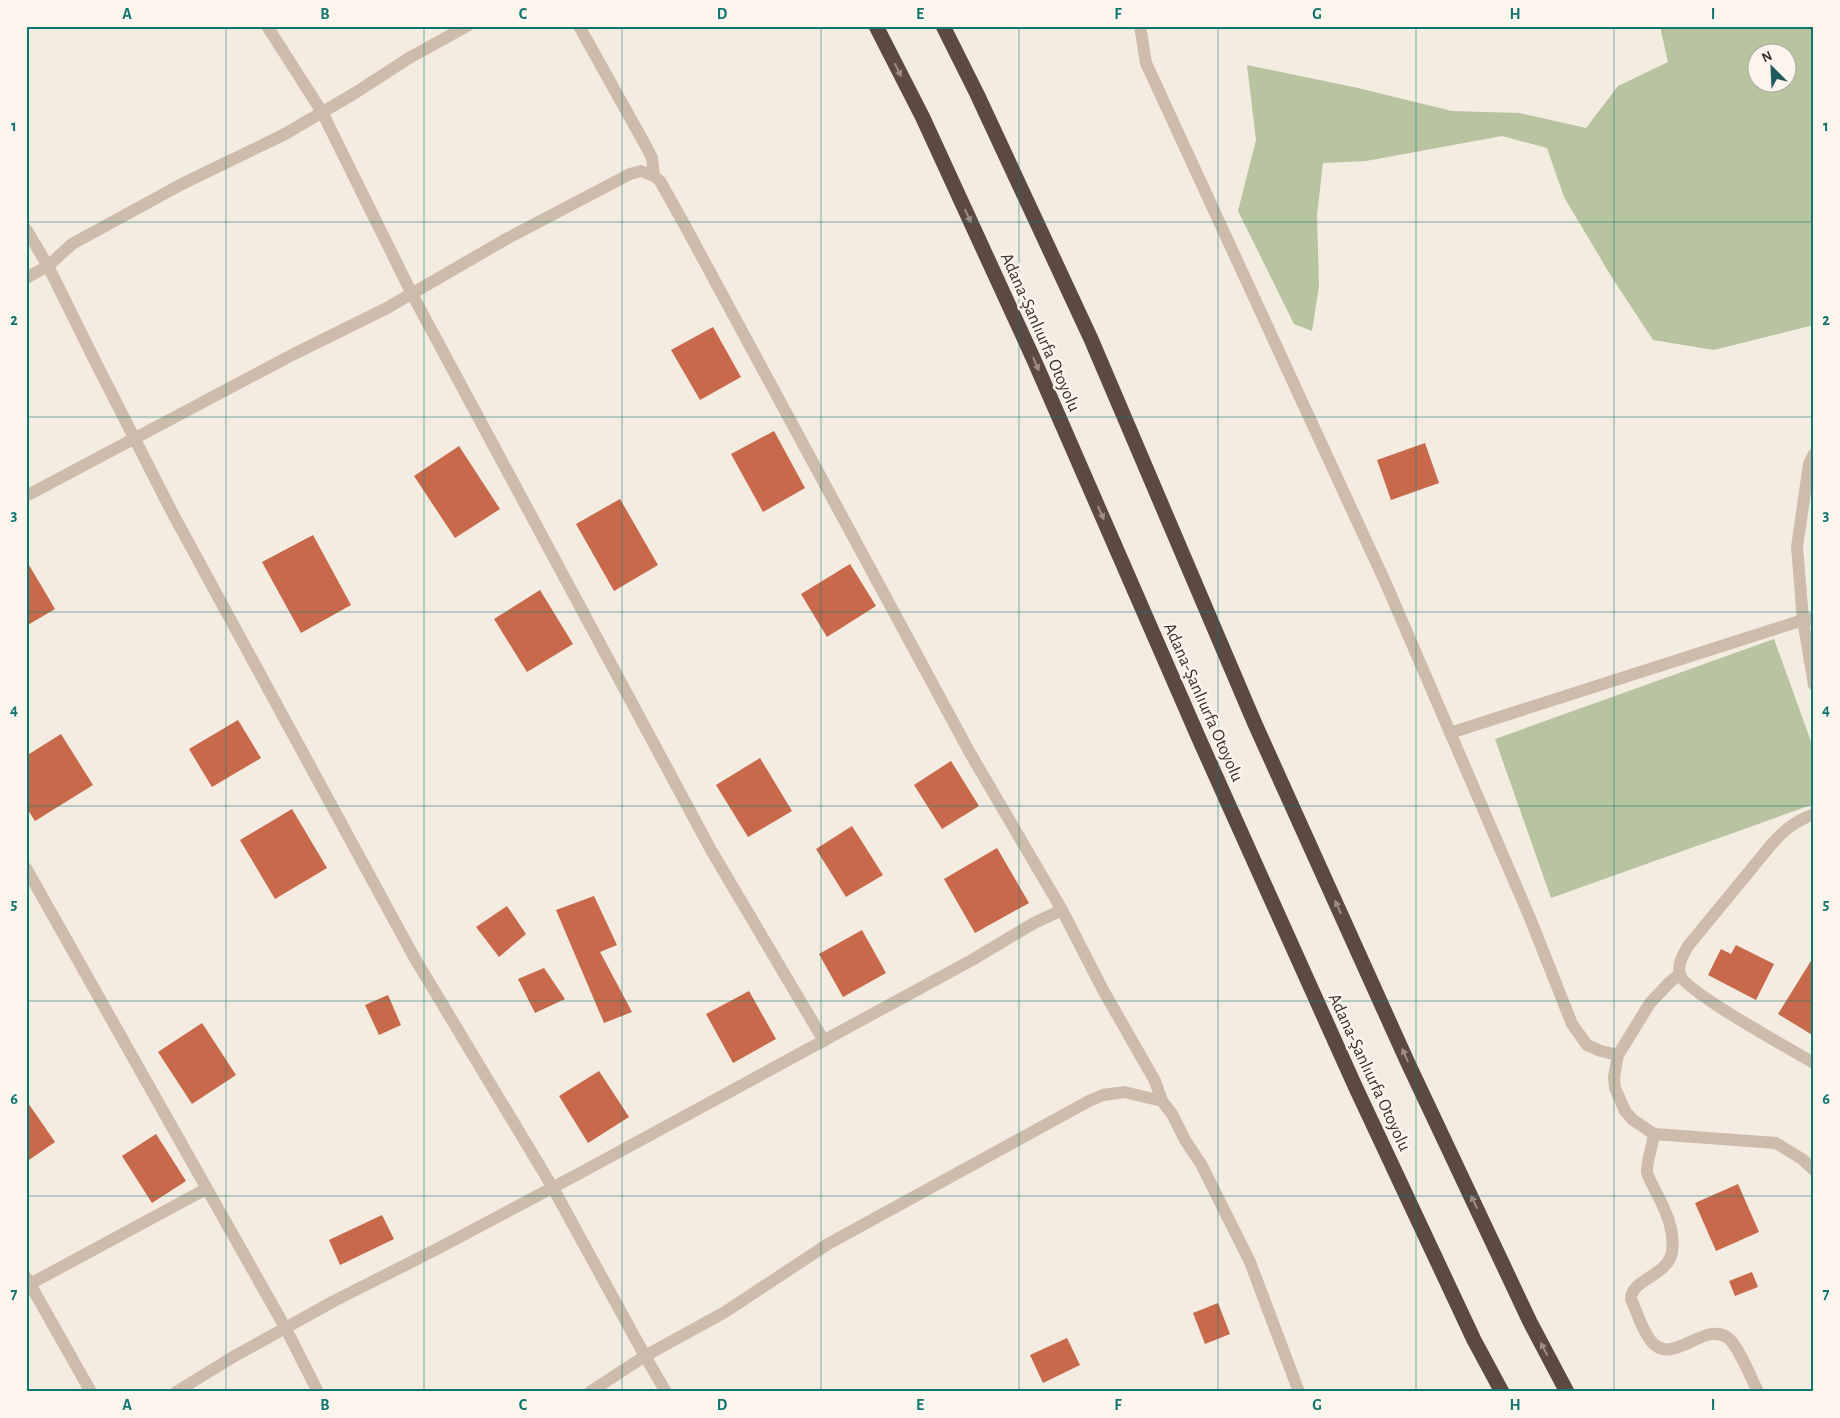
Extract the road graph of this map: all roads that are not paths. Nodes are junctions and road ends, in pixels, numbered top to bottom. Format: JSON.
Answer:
{"nodes":[{"id":1,"x":267,"y":26,"type":"edge"},
{"id":2,"x":467,"y":26,"type":"edge"},
{"id":3,"x":579,"y":26,"type":"edge"},
{"id":4,"x":876,"y":26,"type":"edge"},
{"id":5,"x":943,"y":26,"type":"edge"},
{"id":6,"x":1140,"y":26,"type":"edge"},
{"id":7,"x":322,"y":112,"type":"junction"},
{"id":8,"x":654,"y":176,"type":"junction"},
{"id":9,"x":26,"y":229,"type":"edge"},
{"id":10,"x":48,"y":266,"type":"junction"},
{"id":11,"x":26,"y":278,"type":"edge"},
{"id":12,"x":412,"y":294,"type":"junction"},
{"id":13,"x":135,"y":440,"type":"junction"},
{"id":14,"x":1814,"y":454,"type":"edge"},
{"id":15,"x":26,"y":496,"type":"edge"},
{"id":16,"x":1808,"y":619,"type":"edge"},
{"id":17,"x":1814,"y":685,"type":"edge"},
{"id":18,"x":1450,"y":733,"type":"junction"},
{"id":19,"x":1814,"y":814,"type":"edge"},
{"id":20,"x":26,"y":868,"type":"edge"},
{"id":21,"x":1062,"y":910,"type":"junction"},
{"id":22,"x":1680,"y":974,"type":"junction"},
{"id":23,"x":824,"y":1041,"type":"junction"},
{"id":24,"x":1618,"y":1055,"type":"junction"},
{"id":25,"x":1814,"y":1063,"type":"edge"},
{"id":26,"x":1162,"y":1101,"type":"junction"},
{"id":27,"x":1654,"y":1134,"type":"junction"},
{"id":28,"x":1814,"y":1170,"type":"edge"},
{"id":29,"x":553,"y":1188,"type":"junction"},
{"id":30,"x":206,"y":1189,"type":"junction"},
{"id":31,"x":28,"y":1280,"type":"edge"},
{"id":32,"x":286,"y":1329,"type":"junction"},
{"id":33,"x":645,"y":1356,"type":"junction"},
{"id":34,"x":91,"y":1392,"type":"edge"},
{"id":35,"x":176,"y":1392,"type":"edge"},
{"id":36,"x":318,"y":1392,"type":"edge"},
{"id":37,"x":590,"y":1392,"type":"edge"},
{"id":38,"x":666,"y":1392,"type":"edge"},
{"id":39,"x":1299,"y":1392,"type":"edge"},
{"id":40,"x":1502,"y":1392,"type":"edge"},
{"id":41,"x":1567,"y":1392,"type":"edge"},
{"id":42,"x":1758,"y":1392,"type":"edge"}],
"edges":[{"from":1,"to":7,"type":"street"},
{"from":2,"to":7,"type":"street"},
{"from":3,"to":8,"type":"street"},
{"from":4,"to":40,"type":"highway","name":"Adana-Şanlıurfa Otoyolu","one_way":true},
{"from":41,"to":5,"type":"highway","one_way":true},
{"from":6,"to":18,"type":"street"},
{"from":7,"to":10,"type":"street"},
{"from":7,"to":12,"type":"street"},
{"from":8,"to":12,"type":"street"},
{"from":8,"to":21,"type":"street"},
{"from":9,"to":10,"type":"street"},
{"from":10,"to":11,"type":"street"},
{"from":10,"to":13,"type":"street"},
{"from":12,"to":13,"type":"street"},
{"from":12,"to":23,"type":"street"},
{"from":13,"to":15,"type":"street"},
{"from":13,"to":29,"type":"street"},
{"from":14,"to":16,"type":"street"},
{"from":16,"to":17,"type":"street"},
{"from":16,"to":18,"type":"street"},
{"from":18,"to":24,"type":"street"},
{"from":19,"to":22,"type":"street"},
{"from":20,"to":30,"type":"street"},
{"from":21,"to":23,"type":"street"},
{"from":21,"to":26,"type":"street"},
{"from":22,"to":24,"type":"street"},
{"from":22,"to":25,"type":"street"},
{"from":23,"to":29,"type":"street"},
{"from":24,"to":27,"type":"street"},
{"from":26,"to":33,"type":"street"},
{"from":26,"to":39,"type":"street"},
{"from":27,"to":28,"type":"street"},
{"from":27,"to":42,"type":"street"},
{"from":29,"to":32,"type":"street"},
{"from":29,"to":33,"type":"street"},
{"from":30,"to":31,"type":"street"},
{"from":30,"to":32,"type":"street"},
{"from":31,"to":34,"type":"street"},
{"from":32,"to":35,"type":"street"},
{"from":32,"to":36,"type":"street"},
{"from":33,"to":37,"type":"street"},
{"from":33,"to":38,"type":"street"}]}
